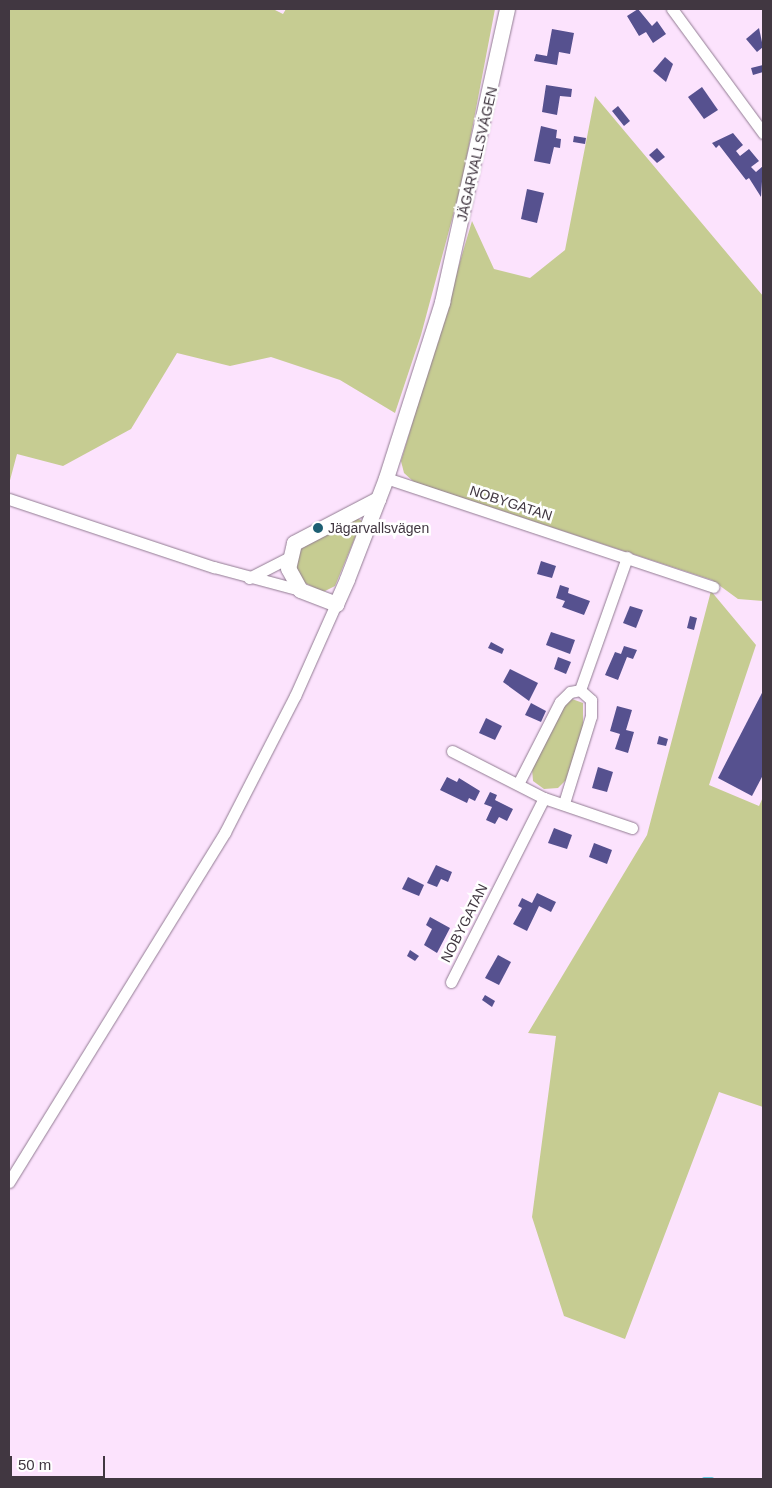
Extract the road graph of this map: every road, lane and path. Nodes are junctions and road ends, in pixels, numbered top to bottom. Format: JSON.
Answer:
{"nodes":[{"id":1,"x":507,"y":9,"type":"edge"},
{"id":2,"x":672,"y":9,"type":"edge"},
{"id":3,"x":763,"y":133,"type":"edge"},
{"id":4,"x":386,"y":478,"type":"junction"},
{"id":5,"x":9,"y":499,"type":"edge"},
{"id":6,"x":378,"y":499,"type":"junction"},
{"id":7,"x":627,"y":557,"type":"junction"},
{"id":8,"x":288,"y":558,"type":"junction"},
{"id":9,"x":249,"y":578,"type":"junction"},
{"id":10,"x":713,"y":587,"type":"dead end"},
{"id":11,"x":300,"y":590,"type":"junction"},
{"id":12,"x":336,"y":604,"type":"junction"},
{"id":13,"x":580,"y":690,"type":"junction"},
{"id":14,"x":452,"y":751,"type":"dead end"},
{"id":15,"x":518,"y":784,"type":"junction"},
{"id":16,"x":544,"y":798,"type":"junction"},
{"id":17,"x":564,"y":803,"type":"junction"},
{"id":18,"x":632,"y":828,"type":"dead end"},
{"id":19,"x":451,"y":982,"type":"dead end"},
{"id":20,"x":9,"y":1182,"type":"edge"}],
"edges":[{"from":1,"to":4,"type":"street","name":"JÄGARVALLSVÄGEN"},
{"from":2,"to":3,"type":"street"},
{"from":4,"to":6,"type":"street","name":"JÄGARVALLSVÄGEN"},
{"from":4,"to":7,"type":"street","name":"NOBYGATAN"},
{"from":5,"to":9,"type":"street"},
{"from":6,"to":8,"type":"street"},
{"from":6,"to":12,"type":"street","name":"JÄGARVALLSVÄGEN"},
{"from":7,"to":10,"type":"street","name":"NOBYGATAN"},
{"from":7,"to":13,"type":"street"},
{"from":8,"to":9,"type":"street"},
{"from":8,"to":11,"type":"street"},
{"from":9,"to":11,"type":"street"},
{"from":11,"to":12,"type":"street"},
{"from":12,"to":20,"type":"street"},
{"from":13,"to":15,"type":"street"},
{"from":13,"to":17,"type":"street"},
{"from":14,"to":15,"type":"street"},
{"from":15,"to":16,"type":"street"},
{"from":16,"to":17,"type":"street"},
{"from":16,"to":19,"type":"street","name":"NOBYGATAN"},
{"from":17,"to":18,"type":"street"}]}
